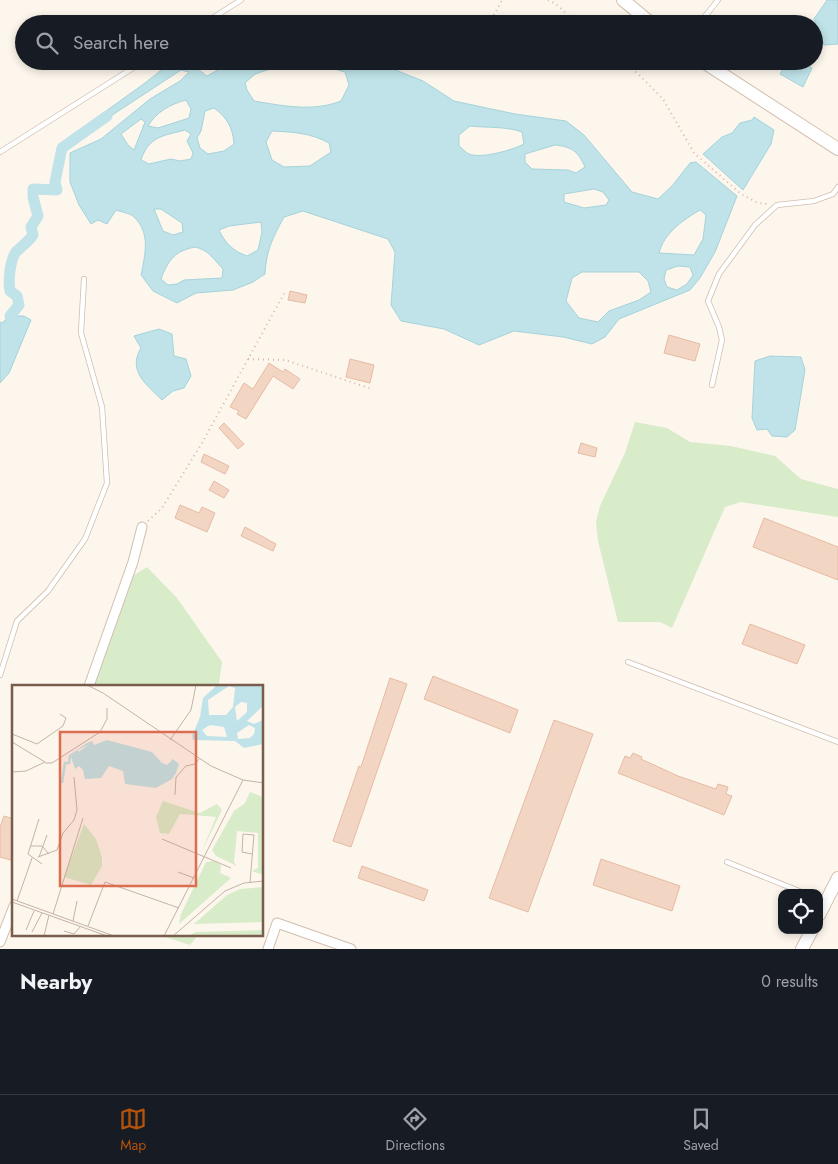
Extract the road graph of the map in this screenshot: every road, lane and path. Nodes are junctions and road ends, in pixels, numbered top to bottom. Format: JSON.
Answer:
{"nodes":[{"id":1,"x":240,"y":0,"type":"edge"},
{"id":2,"x":502,"y":0,"type":"edge"},
{"id":3,"x":548,"y":0,"type":"edge"},
{"id":4,"x":623,"y":0,"type":"edge"},
{"id":5,"x":718,"y":0,"type":"edge"},
{"id":6,"x":217,"y":15,"type":"edge"},
{"id":7,"x":494,"y":15,"type":"edge"},
{"id":8,"x":568,"y":15,"type":"edge"},
{"id":9,"x":641,"y":15,"type":"edge"},
{"id":10,"x":706,"y":15,"type":"edge"},
{"id":11,"x":130,"y":70,"type":"edge"},
{"id":12,"x":634,"y":70,"type":"edge"},
{"id":13,"x":716,"y":70,"type":"edge"},
{"id":14,"x":838,"y":150,"type":"edge"},
{"id":15,"x":0,"y":152,"type":"edge"},
{"id":16,"x":838,"y":187,"type":"edge"},
{"id":17,"x":777,"y":205,"type":"junction"},
{"id":18,"x":84,"y":279,"type":"dead end"},
{"id":19,"x":286,"y":290,"type":"dead end"},
{"id":20,"x":248,"y":359,"type":"junction"},
{"id":21,"x":712,"y":385,"type":"dead end"},
{"id":22,"x":372,"y":390,"type":"dead end"},
{"id":23,"x":142,"y":528,"type":"joint"},
{"id":24,"x":628,"y":662,"type":"dead end"},
{"id":25,"x":0,"y":675,"type":"edge"},
{"id":26,"x":90,"y":685,"type":"edge"},
{"id":27,"x":838,"y":742,"type":"edge"},
{"id":28,"x":727,"y":862,"type":"dead end"},
{"id":29,"x":838,"y":878,"type":"edge"},
{"id":30,"x":794,"y":889,"type":"edge"},
{"id":31,"x":823,"y":900,"type":"edge"},
{"id":32,"x":12,"y":911,"type":"edge"},
{"id":33,"x":810,"y":934,"type":"edge"},
{"id":34,"x":0,"y":942,"type":"edge"},
{"id":35,"x":268,"y":949,"type":"edge"},
{"id":36,"x":350,"y":949,"type":"edge"},
{"id":37,"x":802,"y":949,"type":"edge"}],
"edges":[{"from":1,"to":6,"type":"lane"},
{"from":2,"to":7,"type":"path"},
{"from":3,"to":8,"type":"path"},
{"from":4,"to":9,"type":"street"},
{"from":5,"to":10,"type":"lane"},
{"from":11,"to":15,"type":"lane"},
{"from":12,"to":17,"type":"path"},
{"from":13,"to":14,"type":"street"},
{"from":16,"to":17,"type":"lane"},
{"from":17,"to":21,"type":"lane"},
{"from":18,"to":25,"type":"lane"},
{"from":19,"to":20,"type":"path"},
{"from":20,"to":22,"type":"path"},
{"from":20,"to":23,"type":"path"},
{"from":23,"to":26,"type":"street"},
{"from":24,"to":27,"type":"lane"},
{"from":28,"to":30,"type":"lane"},
{"from":29,"to":31,"type":"street"},
{"from":32,"to":34,"type":"street"},
{"from":33,"to":37,"type":"street"},
{"from":35,"to":36,"type":"street"}]}
